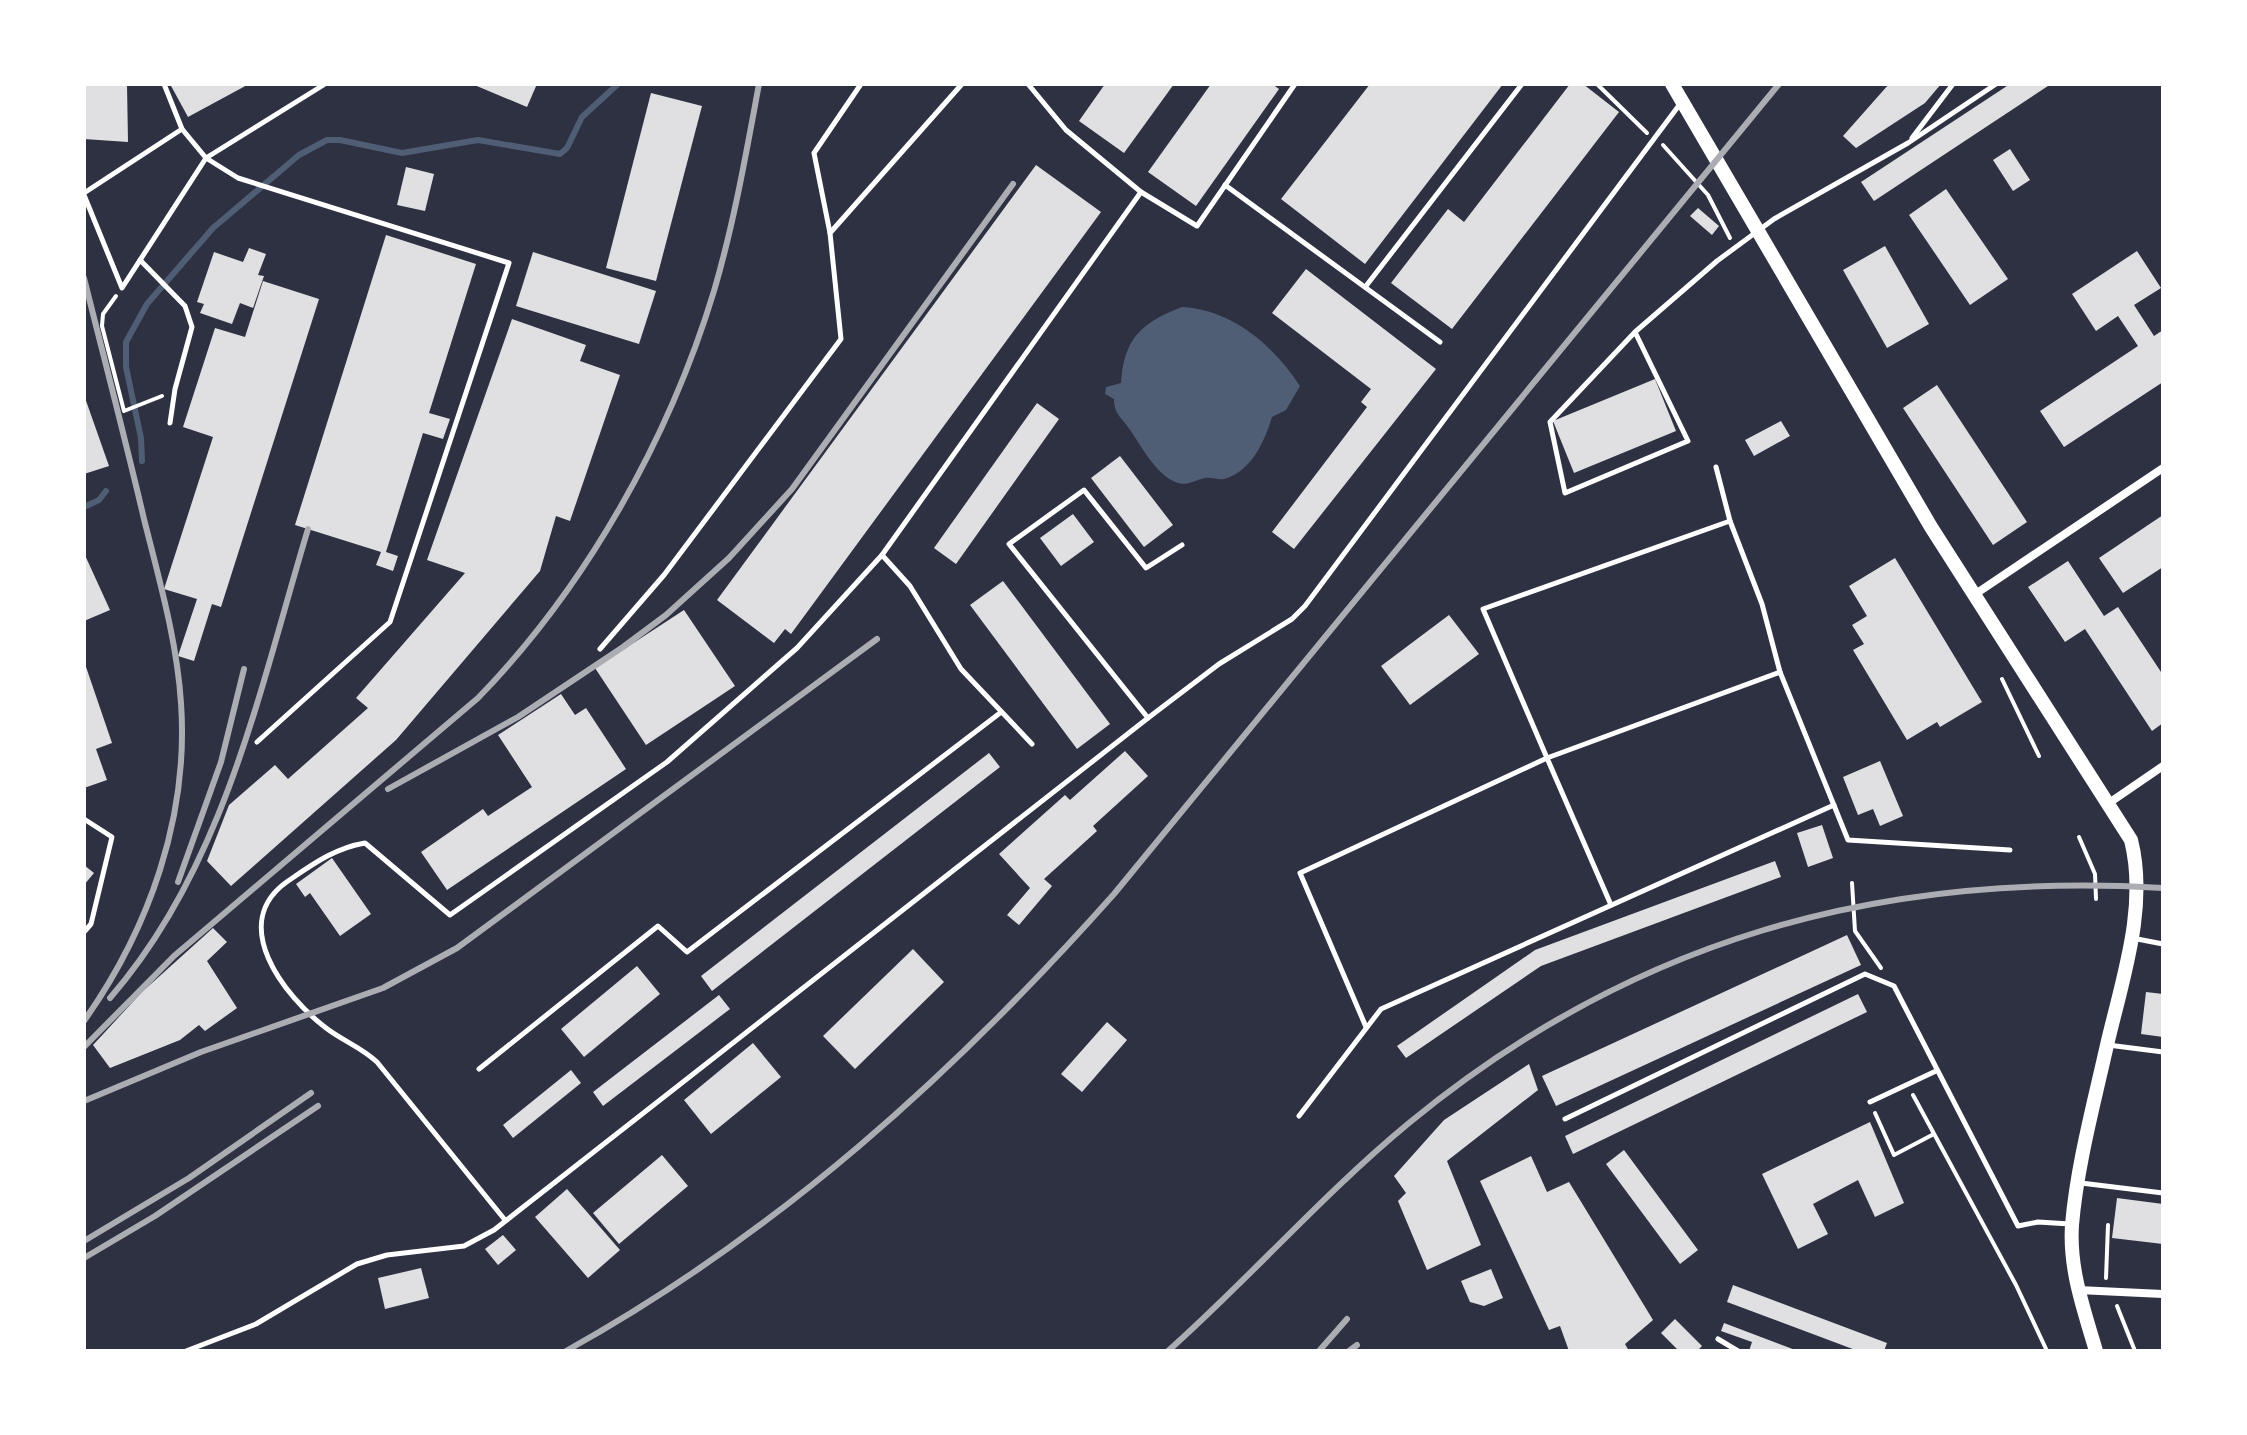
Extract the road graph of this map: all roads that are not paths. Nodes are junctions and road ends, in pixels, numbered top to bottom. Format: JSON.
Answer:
{"nodes":[{"id":1,"x":164,"y":84,"type":"edge"},
{"id":2,"x":325,"y":84,"type":"edge"},
{"id":3,"x":861,"y":84,"type":"edge"},
{"id":4,"x":962,"y":84,"type":"edge"},
{"id":5,"x":1028,"y":84,"type":"edge"},
{"id":6,"x":1295,"y":84,"type":"edge"},
{"id":7,"x":1522,"y":84,"type":"edge"},
{"id":8,"x":1672,"y":84,"type":"edge"},
{"id":9,"x":1953,"y":84,"type":"edge"},
{"id":10,"x":1996,"y":84,"type":"edge"},
{"id":11,"x":1683,"y":100,"type":"junction"},
{"id":12,"x":182,"y":129,"type":"junction"},
{"id":13,"x":1908,"y":143,"type":"junction"},
{"id":14,"x":206,"y":158,"type":"junction"},
{"id":15,"x":1225,"y":185,"type":"junction"},
{"id":16,"x":1141,"y":192,"type":"junction"},
{"id":17,"x":84,"y":194,"type":"edge"},
{"id":18,"x":830,"y":233,"type":"junction"},
{"id":19,"x":1756,"y":233,"type":"junction"},
{"id":20,"x":140,"y":260,"type":"junction"},
{"id":21,"x":1366,"y":286,"type":"junction"},
{"id":22,"x":1635,"y":332,"type":"junction"},
{"id":23,"x":1440,"y":342,"type":"dead end"},
{"id":24,"x":170,"y":423,"type":"dead end"},
{"id":25,"x":1716,"y":467,"type":"dead end"},
{"id":26,"x":2163,"y":468,"type":"edge"},
{"id":27,"x":1730,"y":521,"type":"junction"},
{"id":28,"x":1182,"y":545,"type":"dead end"},
{"id":29,"x":882,"y":555,"type":"junction"},
{"id":30,"x":1974,"y":595,"type":"junction"},
{"id":31,"x":600,"y":649,"type":"dead end"},
{"id":32,"x":1780,"y":672,"type":"junction"},
{"id":33,"x":1000,"y":713,"type":"junction"},
{"id":34,"x":1148,"y":718,"type":"junction"},
{"id":35,"x":257,"y":742,"type":"dead end"},
{"id":36,"x":1032,"y":744,"type":"dead end"},
{"id":37,"x":1547,"y":758,"type":"junction"},
{"id":38,"x":2163,"y":766,"type":"edge"},
{"id":39,"x":2109,"y":803,"type":"junction"},
{"id":40,"x":1834,"y":805,"type":"junction"},
{"id":41,"x":84,"y":819,"type":"edge"},
{"id":42,"x":2010,"y":850,"type":"dead end"},
{"id":43,"x":1611,"y":905,"type":"junction"},
{"id":44,"x":84,"y":932,"type":"edge"},
{"id":45,"x":2132,"y":938,"type":"junction"},
{"id":46,"x":2163,"y":944,"type":"edge"},
{"id":47,"x":1366,"y":1027,"type":"junction"},
{"id":48,"x":2107,"y":1045,"type":"junction"},
{"id":49,"x":2163,"y":1052,"type":"edge"},
{"id":50,"x":479,"y":1069,"type":"dead end"},
{"id":51,"x":1936,"y":1071,"type":"junction"},
{"id":52,"x":1870,"y":1102,"type":"road end"},
{"id":53,"x":1299,"y":1116,"type":"dead end"},
{"id":54,"x":1565,"y":1119,"type":"dead end"},
{"id":55,"x":2080,"y":1183,"type":"junction"},
{"id":56,"x":2163,"y":1193,"type":"edge"},
{"id":57,"x":505,"y":1220,"type":"junction"},
{"id":58,"x":2072,"y":1224,"type":"junction"},
{"id":59,"x":2078,"y":1290,"type":"junction"},
{"id":60,"x":2163,"y":1294,"type":"edge"},
{"id":61,"x":1718,"y":1339,"type":"dead end"},
{"id":62,"x":186,"y":1351,"type":"edge"},
{"id":63,"x":1738,"y":1351,"type":"edge"},
{"id":64,"x":2096,"y":1351,"type":"edge"}],
"edges":[{"from":1,"to":12,"type":"lane"},
{"from":2,"to":14,"type":"lane"},
{"from":3,"to":18,"type":"lane"},
{"from":4,"to":18,"type":"lane"},
{"from":5,"to":16,"type":"lane"},
{"from":6,"to":15,"type":"lane"},
{"from":7,"to":21,"type":"lane"},
{"from":8,"to":11,"type":"main road"},
{"from":9,"to":13,"type":"lane"},
{"from":10,"to":13,"type":"lane"},
{"from":11,"to":19,"type":"main road"},
{"from":11,"to":34,"type":"lane"},
{"from":12,"to":14,"type":"lane"},
{"from":12,"to":17,"type":"lane"},
{"from":13,"to":19,"type":"lane"},
{"from":14,"to":20,"type":"lane"},
{"from":14,"to":35,"type":"lane"},
{"from":15,"to":16,"type":"lane"},
{"from":15,"to":21,"type":"lane"},
{"from":16,"to":29,"type":"lane"},
{"from":17,"to":20,"type":"lane"},
{"from":18,"to":31,"type":"lane"},
{"from":19,"to":22,"type":"lane"},
{"from":19,"to":30,"type":"main road"},
{"from":20,"to":24,"type":"lane"},
{"from":21,"to":23,"type":"lane"},
{"from":22,"to":22,"type":"lane"},
{"from":25,"to":27,"type":"lane"},
{"from":26,"to":30,"type":"street"},
{"from":27,"to":32,"type":"lane"},
{"from":27,"to":37,"type":"lane"},
{"from":28,"to":34,"type":"lane"},
{"from":29,"to":33,"type":"lane"},
{"from":29,"to":57,"type":"lane"},
{"from":30,"to":39,"type":"main road"},
{"from":32,"to":37,"type":"lane"},
{"from":32,"to":40,"type":"lane"},
{"from":33,"to":36,"type":"lane"},
{"from":33,"to":50,"type":"lane"},
{"from":34,"to":57,"type":"lane"},
{"from":37,"to":43,"type":"lane"},
{"from":37,"to":47,"type":"lane"},
{"from":38,"to":39,"type":"street"},
{"from":39,"to":45,"type":"main road"},
{"from":40,"to":42,"type":"lane"},
{"from":40,"to":43,"type":"lane"},
{"from":41,"to":44,"type":"lane"},
{"from":43,"to":47,"type":"lane"},
{"from":45,"to":46,"type":"lane"},
{"from":45,"to":48,"type":"main road"},
{"from":47,"to":53,"type":"lane"},
{"from":48,"to":49,"type":"lane"},
{"from":48,"to":55,"type":"main road"},
{"from":51,"to":52,"type":"lane"},
{"from":51,"to":54,"type":"lane"},
{"from":51,"to":58,"type":"lane"},
{"from":55,"to":56,"type":"lane"},
{"from":55,"to":58,"type":"main road"},
{"from":57,"to":62,"type":"lane"},
{"from":58,"to":59,"type":"main road"},
{"from":59,"to":60,"type":"street"},
{"from":59,"to":64,"type":"main road"},
{"from":61,"to":63,"type":"lane"}]}
